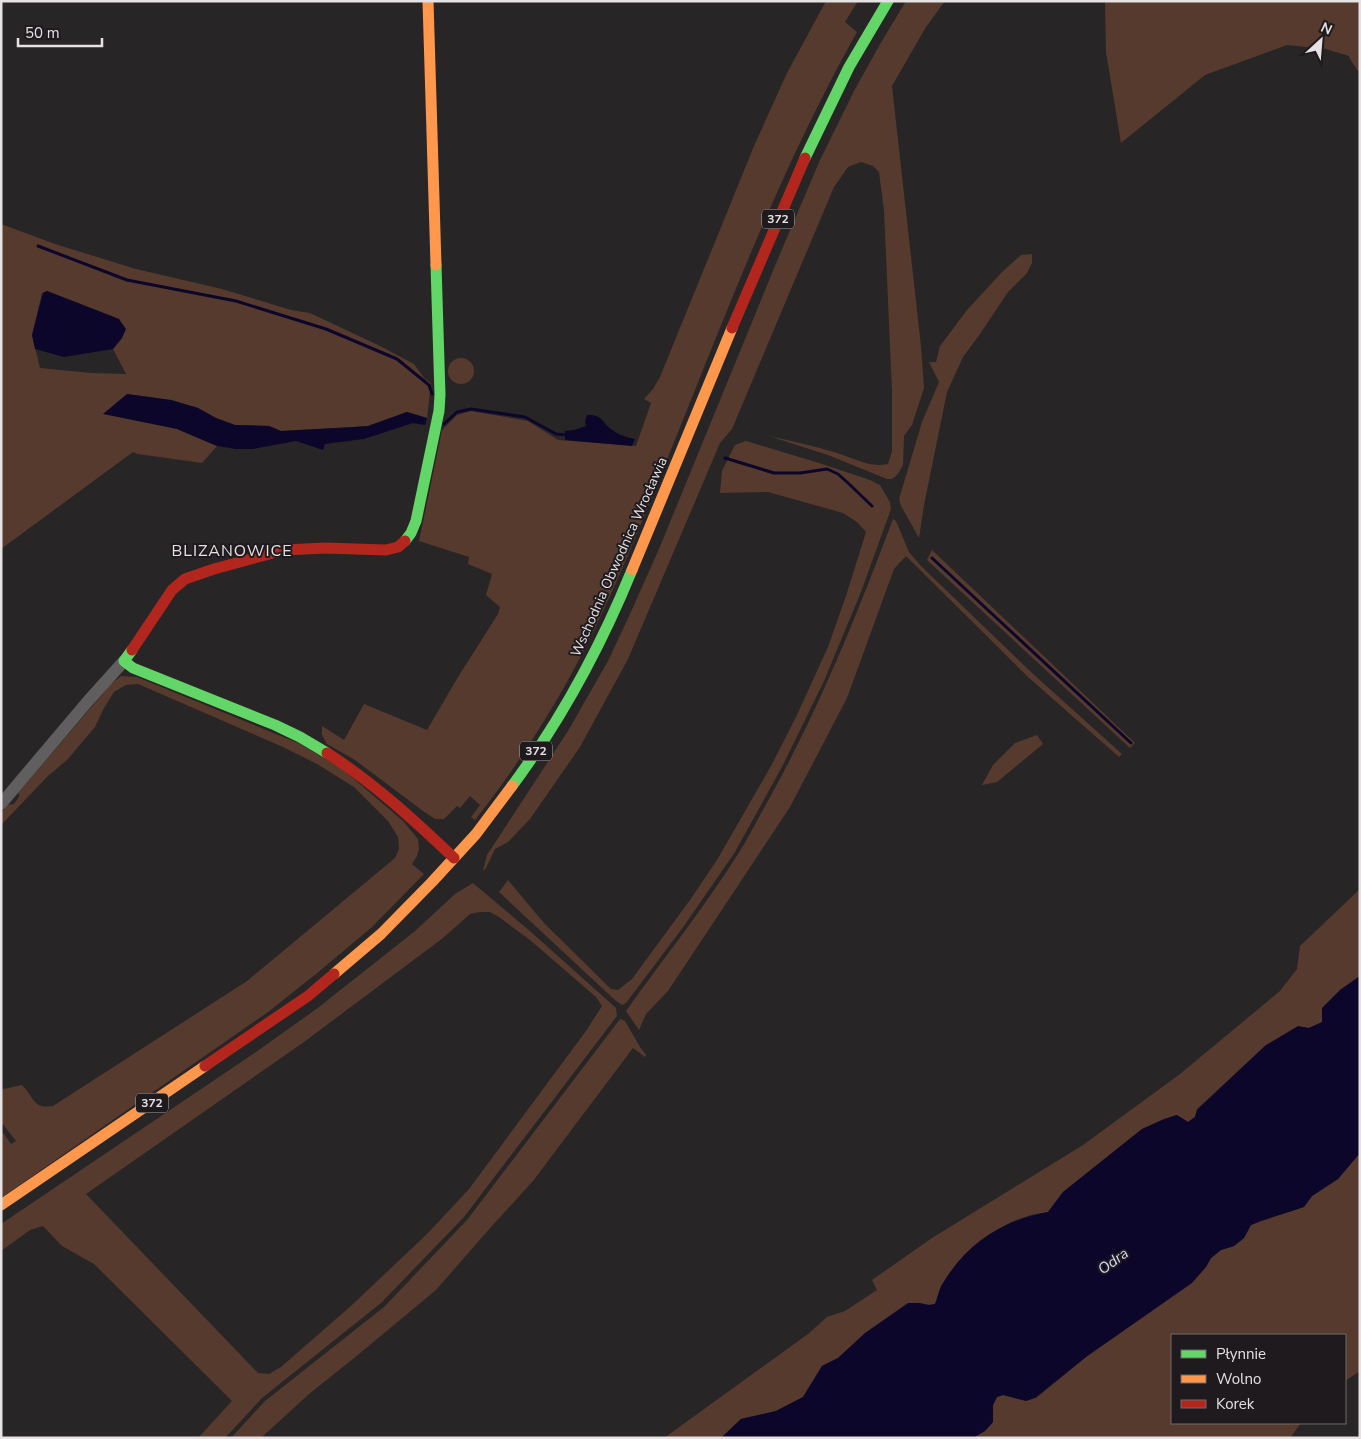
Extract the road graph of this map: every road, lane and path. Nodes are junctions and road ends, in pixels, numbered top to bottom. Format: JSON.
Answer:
{"nodes":[{"id":1,"x":428,"y":1,"type":"edge"},
{"id":2,"x":888,"y":1,"type":"edge"},
{"id":3,"x":124,"y":661,"type":"junction"},
{"id":4,"x":1,"y":804,"type":"edge"},
{"id":5,"x":454,"y":858,"type":"junction"},
{"id":6,"x":1,"y":1205,"type":"edge"}],
"edges":[{"from":1,"to":3,"type":"main road"},
{"from":2,"to":5,"type":"main road","name":"Wschodnia Obwodnica Wrocławia","number":"372"},
{"from":3,"to":4,"type":"street"},
{"from":3,"to":5,"type":"main road"},
{"from":5,"to":6,"type":"main road","name":"Wschodnia Obwodnica Wrocławia","number":"372"}]}
